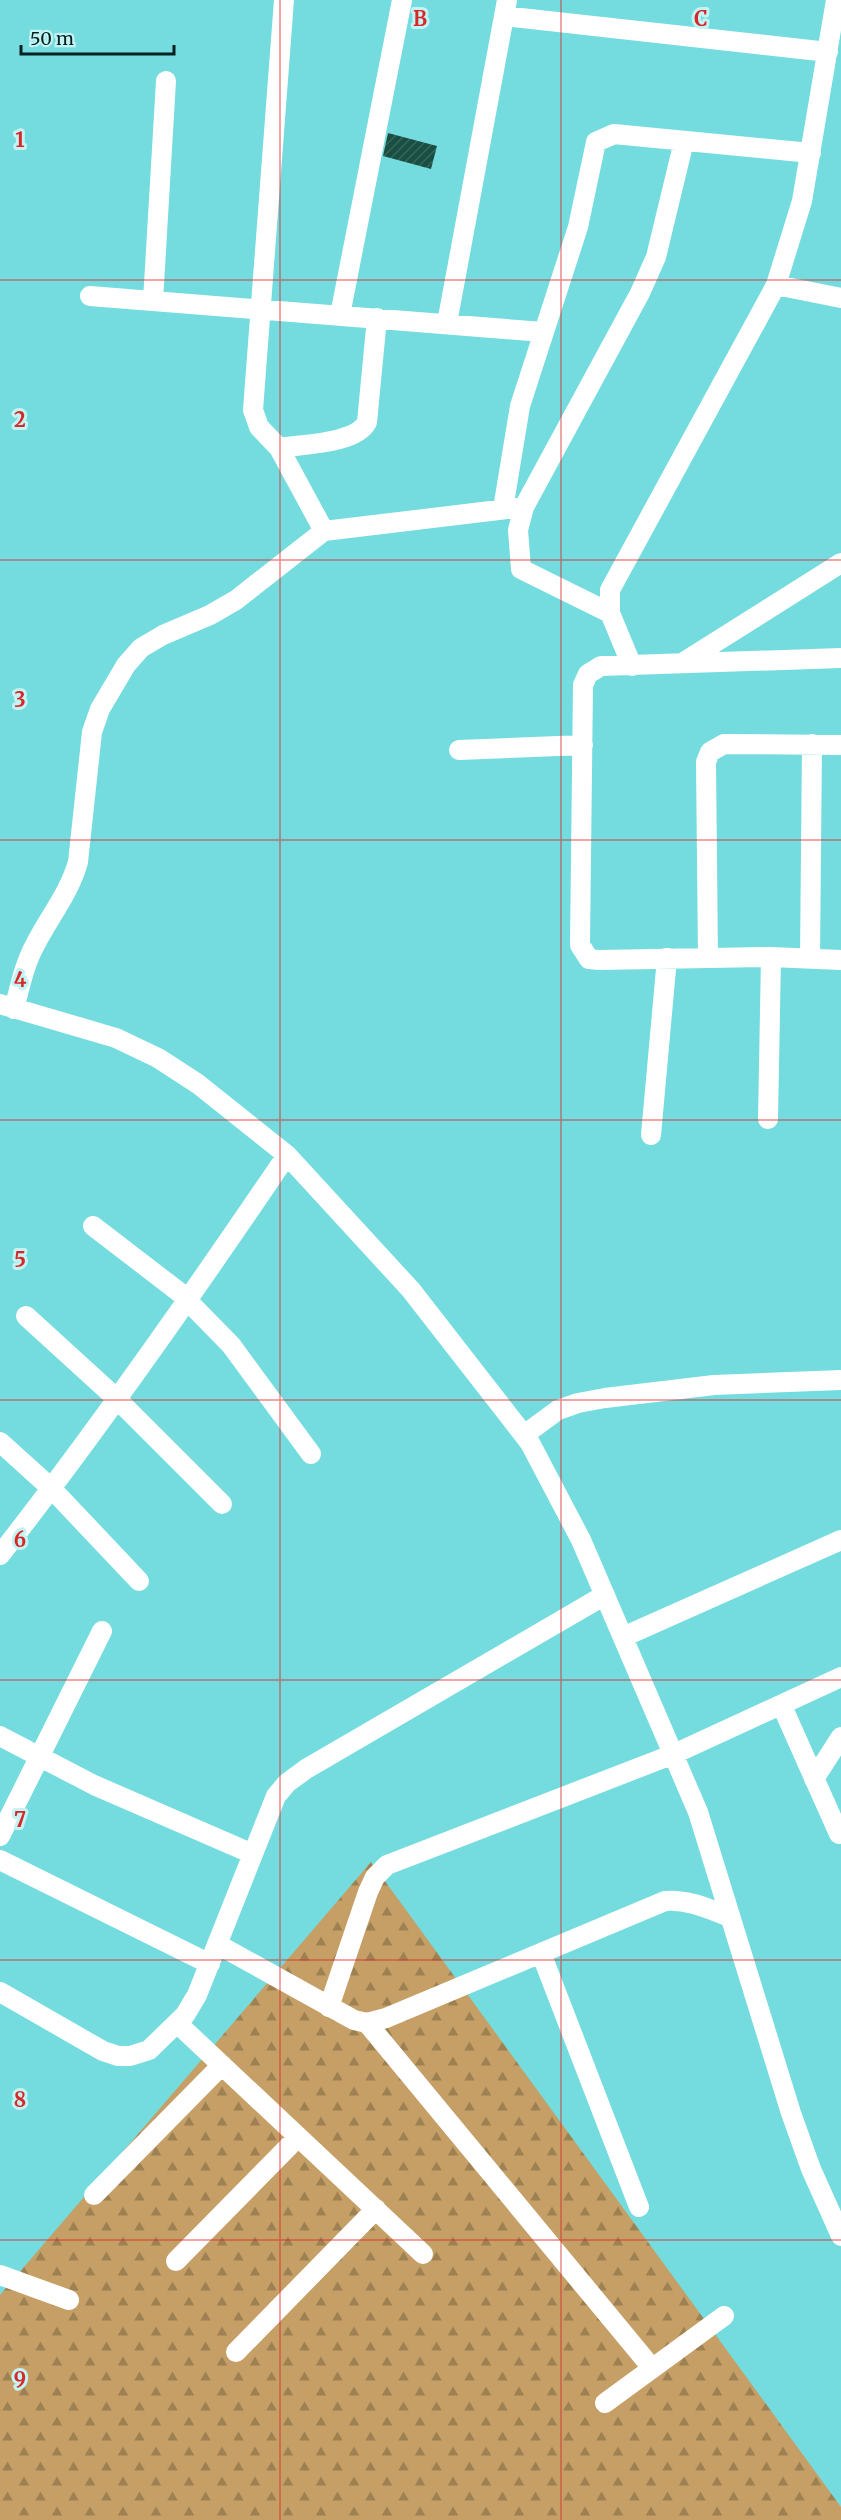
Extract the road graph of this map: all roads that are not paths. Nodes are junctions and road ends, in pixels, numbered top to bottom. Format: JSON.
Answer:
{"nodes":[{"id":1,"x":284,"y":0,"type":"edge"},
{"id":2,"x":402,"y":0,"type":"edge"},
{"id":3,"x":836,"y":0,"type":"edge"},
{"id":4,"x":505,"y":8,"type":"edge"},
{"id":5,"x":828,"y":52,"type":"junction"},
{"id":6,"x":166,"y":81,"type":"dead end"},
{"id":7,"x":684,"y":141,"type":"junction"},
{"id":8,"x":811,"y":153,"type":"junction"},
{"id":9,"x":776,"y":285,"type":"junction"},
{"id":10,"x":90,"y":296,"type":"dead end"},
{"id":11,"x":841,"y":298,"type":"edge"},
{"id":12,"x":153,"y":301,"type":"junction"},
{"id":13,"x":261,"y":309,"type":"junction"},
{"id":14,"x":340,"y":315,"type":"junction"},
{"id":15,"x":377,"y":318,"type":"junction"},
{"id":16,"x":447,"y":323,"type":"junction"},
{"id":17,"x":543,"y":332,"type":"junction"},
{"id":18,"x":279,"y":448,"type":"junction"},
{"id":19,"x":524,"y":507,"type":"junction"},
{"id":20,"x":503,"y":509,"type":"junction"},
{"id":21,"x":324,"y":531,"type":"junction"},
{"id":22,"x":841,"y":563,"type":"edge"},
{"id":23,"x":610,"y":614,"type":"junction"},
{"id":24,"x":841,"y":658,"type":"edge"},
{"id":25,"x":684,"y":662,"type":"junction"},
{"id":26,"x":632,"y":666,"type":"junction"},
{"id":27,"x":812,"y":744,"type":"junction"},
{"id":28,"x":583,"y":745,"type":"junction"},
{"id":29,"x":841,"y":745,"type":"edge"},
{"id":30,"x":459,"y":750,"type":"dead end"},
{"id":31,"x":771,"y":957,"type":"junction"},
{"id":32,"x":667,"y":958,"type":"junction"},
{"id":33,"x":708,"y":958,"type":"junction"},
{"id":34,"x":810,"y":959,"type":"junction"},
{"id":35,"x":841,"y":960,"type":"edge"},
{"id":36,"x":7,"y":1006,"type":"edge"},
{"id":37,"x":768,"y":1119,"type":"dead end"},
{"id":38,"x":651,"y":1135,"type":"dead end"},
{"id":39,"x":287,"y":1155,"type":"junction"},
{"id":40,"x":93,"y":1226,"type":"dead end"},
{"id":41,"x":188,"y":1301,"type":"junction"},
{"id":42,"x":26,"y":1316,"type":"dead end"},
{"id":43,"x":841,"y":1380,"type":"edge"},
{"id":44,"x":117,"y":1399,"type":"junction"},
{"id":45,"x":524,"y":1435,"type":"junction"},
{"id":46,"x":0,"y":1442,"type":"edge"},
{"id":47,"x":311,"y":1454,"type":"dead end"},
{"id":48,"x":52,"y":1489,"type":"junction"},
{"id":49,"x":222,"y":1504,"type":"dead end"},
{"id":50,"x":841,"y":1540,"type":"edge"},
{"id":51,"x":0,"y":1555,"type":"edge"},
{"id":52,"x":139,"y":1581,"type":"dead end"},
{"id":53,"x":605,"y":1595,"type":"junction"},
{"id":54,"x":102,"y":1631,"type":"dead end"},
{"id":55,"x":623,"y":1637,"type":"junction"},
{"id":56,"x":841,"y":1677,"type":"edge"},
{"id":57,"x":782,"y":1706,"type":"junction"},
{"id":58,"x":0,"y":1736,"type":"edge"},
{"id":59,"x":841,"y":1737,"type":"edge"},
{"id":60,"x":674,"y":1754,"type":"junction"},
{"id":61,"x":39,"y":1756,"type":"junction"},
{"id":62,"x":814,"y":1779,"type":"junction"},
{"id":63,"x":839,"y":1834,"type":"dead end"},
{"id":64,"x":0,"y":1836,"type":"edge"},
{"id":65,"x":253,"y":1854,"type":"junction"},
{"id":66,"x":0,"y":1860,"type":"edge"},
{"id":67,"x":730,"y":1917,"type":"junction"},
{"id":68,"x":217,"y":1944,"type":"junction"},
{"id":69,"x":541,"y":1953,"type":"junction"},
{"id":70,"x":210,"y":1964,"type":"junction"},
{"id":71,"x":0,"y":1992,"type":"edge"},
{"id":72,"x":329,"y":2007,"type":"junction"},
{"id":73,"x":177,"y":2023,"type":"junction"},
{"id":74,"x":367,"y":2024,"type":"junction"},
{"id":75,"x":222,"y":2064,"type":"junction"},
{"id":76,"x":298,"y":2137,"type":"junction"},
{"id":77,"x":94,"y":2195,"type":"dead end"},
{"id":78,"x":639,"y":2206,"type":"dead end"},
{"id":79,"x":376,"y":2209,"type":"junction"},
{"id":80,"x":841,"y":2236,"type":"edge"},
{"id":81,"x":423,"y":2254,"type":"dead end"},
{"id":82,"x":176,"y":2261,"type":"dead end"},
{"id":83,"x":0,"y":2275,"type":"edge"},
{"id":84,"x":69,"y":2300,"type":"dead end"},
{"id":85,"x":724,"y":2316,"type":"dead end"},
{"id":86,"x":236,"y":2352,"type":"dead end"},
{"id":87,"x":652,"y":2368,"type":"junction"},
{"id":88,"x":605,"y":2403,"type":"dead end"}],
"edges":[{"from":1,"to":13,"type":"street"},
{"from":2,"to":14,"type":"street"},
{"from":3,"to":5,"type":"street"},
{"from":4,"to":5,"type":"street"},
{"from":4,"to":16,"type":"street"},
{"from":5,"to":8,"type":"street"},
{"from":6,"to":12,"type":"street"},
{"from":7,"to":8,"type":"street"},
{"from":7,"to":17,"type":"street"},
{"from":7,"to":19,"type":"street"},
{"from":8,"to":9,"type":"street"},
{"from":9,"to":11,"type":"street"},
{"from":9,"to":23,"type":"street"},
{"from":10,"to":12,"type":"street"},
{"from":12,"to":13,"type":"street"},
{"from":13,"to":14,"type":"street"},
{"from":13,"to":18,"type":"street"},
{"from":14,"to":15,"type":"street"},
{"from":15,"to":16,"type":"street"},
{"from":15,"to":18,"type":"street"},
{"from":16,"to":17,"type":"street"},
{"from":17,"to":20,"type":"street"},
{"from":18,"to":21,"type":"street"},
{"from":19,"to":20,"type":"street"},
{"from":19,"to":23,"type":"street"},
{"from":20,"to":21,"type":"street"},
{"from":21,"to":36,"type":"street"},
{"from":22,"to":25,"type":"street"},
{"from":23,"to":26,"type":"street"},
{"from":24,"to":25,"type":"street"},
{"from":25,"to":26,"type":"street"},
{"from":26,"to":28,"type":"street"},
{"from":27,"to":29,"type":"street"},
{"from":27,"to":33,"type":"street"},
{"from":27,"to":34,"type":"street"},
{"from":28,"to":30,"type":"street"},
{"from":28,"to":32,"type":"street"},
{"from":31,"to":33,"type":"street"},
{"from":31,"to":34,"type":"street"},
{"from":31,"to":37,"type":"street"},
{"from":32,"to":33,"type":"street"},
{"from":32,"to":38,"type":"street"},
{"from":34,"to":35,"type":"street"},
{"from":36,"to":39,"type":"street"},
{"from":39,"to":41,"type":"street"},
{"from":39,"to":45,"type":"street"},
{"from":40,"to":41,"type":"street"},
{"from":41,"to":44,"type":"street"},
{"from":41,"to":47,"type":"street"},
{"from":42,"to":44,"type":"street"},
{"from":43,"to":45,"type":"street"},
{"from":44,"to":48,"type":"street"},
{"from":44,"to":49,"type":"street"},
{"from":45,"to":53,"type":"street"},
{"from":46,"to":48,"type":"street"},
{"from":48,"to":51,"type":"street"},
{"from":48,"to":52,"type":"street"},
{"from":50,"to":55,"type":"street"},
{"from":53,"to":55,"type":"street"},
{"from":53,"to":65,"type":"street"},
{"from":54,"to":61,"type":"street"},
{"from":55,"to":60,"type":"street"},
{"from":56,"to":57,"type":"street"},
{"from":57,"to":60,"type":"street"},
{"from":57,"to":62,"type":"street"},
{"from":58,"to":61,"type":"street"},
{"from":59,"to":62,"type":"street"},
{"from":60,"to":67,"type":"street"},
{"from":60,"to":72,"type":"street"},
{"from":61,"to":64,"type":"street"},
{"from":61,"to":65,"type":"street"},
{"from":62,"to":63,"type":"street"},
{"from":65,"to":68,"type":"street"},
{"from":66,"to":70,"type":"street"},
{"from":67,"to":69,"type":"street"},
{"from":67,"to":80,"type":"street"},
{"from":68,"to":70,"type":"street"},
{"from":68,"to":72,"type":"street"},
{"from":69,"to":74,"type":"street"},
{"from":69,"to":78,"type":"street"},
{"from":70,"to":73,"type":"street"},
{"from":71,"to":73,"type":"street"},
{"from":72,"to":74,"type":"street"},
{"from":73,"to":75,"type":"street"},
{"from":74,"to":87,"type":"street"},
{"from":75,"to":76,"type":"street"},
{"from":75,"to":77,"type":"street"},
{"from":76,"to":79,"type":"street"},
{"from":76,"to":82,"type":"street"},
{"from":79,"to":81,"type":"street"},
{"from":79,"to":86,"type":"street"},
{"from":83,"to":84,"type":"street"},
{"from":85,"to":87,"type":"street"},
{"from":87,"to":88,"type":"street"}]}
